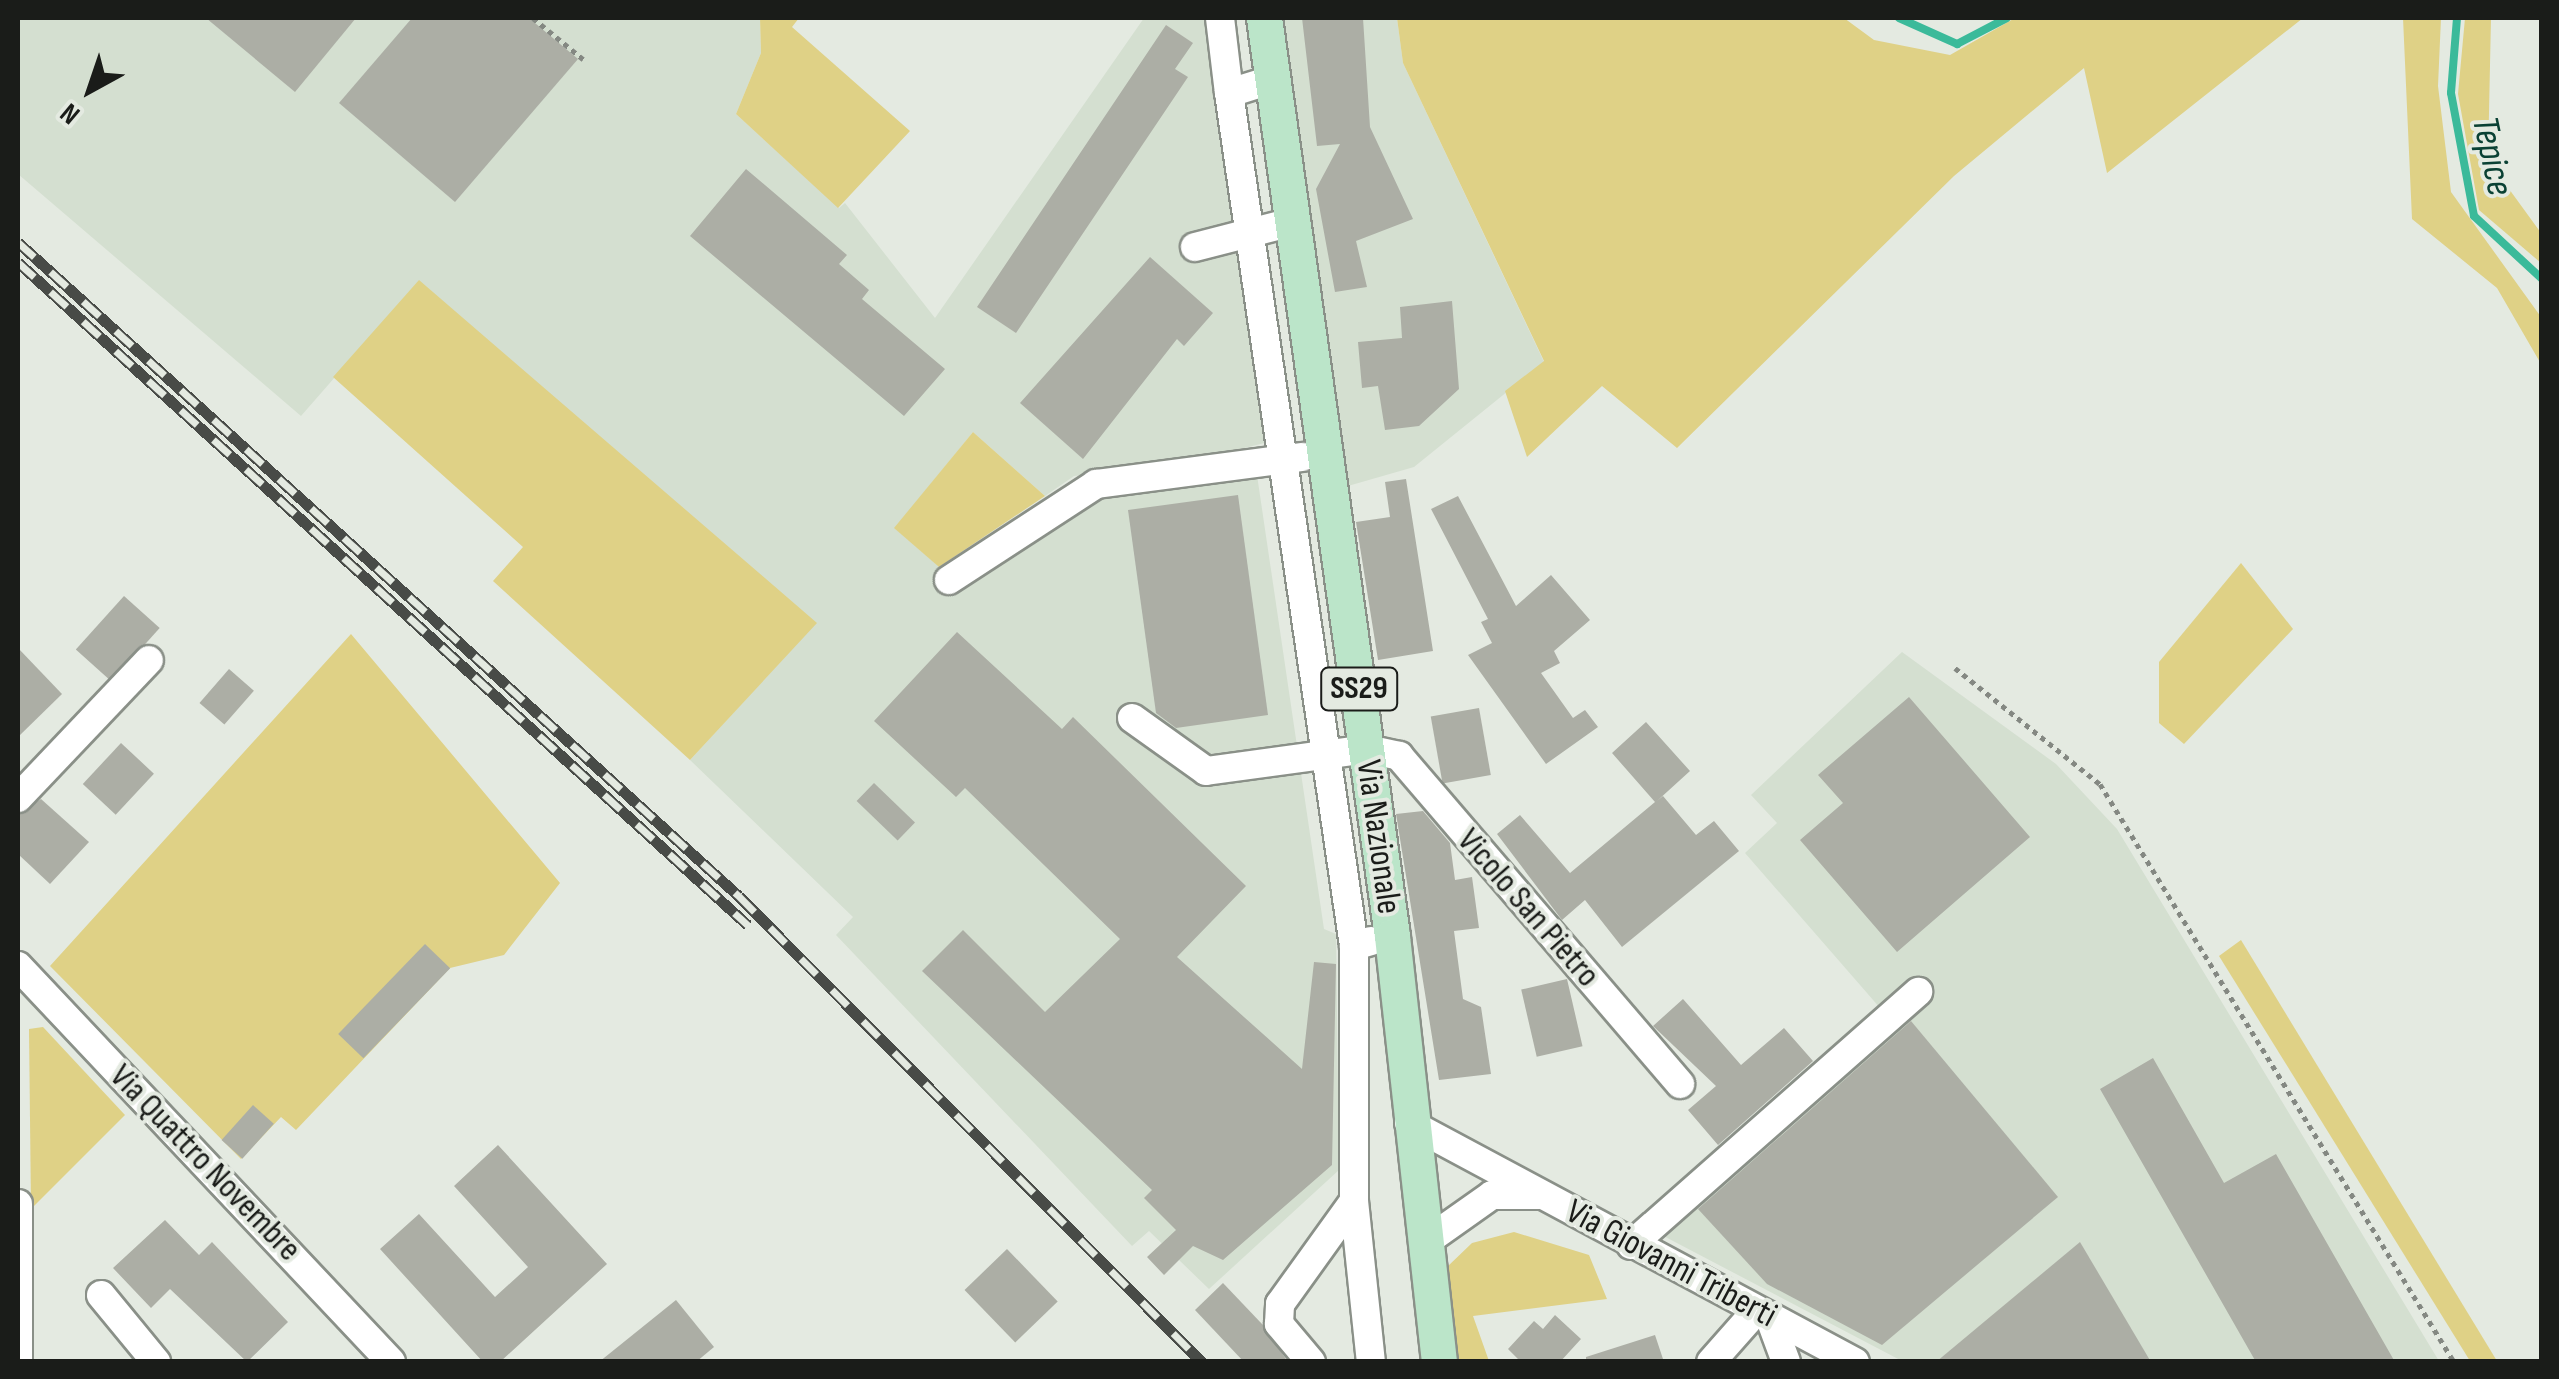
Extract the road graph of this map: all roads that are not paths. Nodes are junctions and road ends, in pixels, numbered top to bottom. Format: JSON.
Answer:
{"nodes":[{"id":1,"x":1220,"y":18,"type":"edge"},
{"id":2,"x":1264,"y":18,"type":"edge"},
{"id":3,"x":1271,"y":80,"type":"junction"},
{"id":4,"x":1229,"y":92,"type":"junction"},
{"id":5,"x":1296,"y":221,"type":"junction"},
{"id":6,"x":1250,"y":229,"type":"junction"},
{"id":7,"x":1195,"y":247,"type":"dead end"},
{"id":8,"x":1328,"y":454,"type":"junction"},
{"id":9,"x":1284,"y":459,"type":"junction"},
{"id":10,"x":1122,"y":500,"type":"dead end"},
{"id":11,"x":949,"y":580,"type":"dead end"},
{"id":12,"x":149,"y":660,"type":"dead end"},
{"id":13,"x":1132,"y":718,"type":"dead end"},
{"id":14,"x":1367,"y":749,"type":"junction"},
{"id":15,"x":1327,"y":754,"type":"junction"},
{"id":16,"x":18,"y":798,"type":"edge"},
{"id":17,"x":1392,"y":936,"type":"junction"},
{"id":18,"x":1354,"y":946,"type":"junction"},
{"id":19,"x":20,"y":982,"type":"edge"},
{"id":20,"x":1918,"y":992,"type":"dead end"},
{"id":21,"x":1680,"y":1084,"type":"dead end"},
{"id":22,"x":1409,"y":1123,"type":"junction"},
{"id":23,"x":1540,"y":1195,"type":"junction"},
{"id":24,"x":1354,"y":1201,"type":"junction"},
{"id":25,"x":18,"y":1204,"type":"edge"},
{"id":26,"x":1424,"y":1244,"type":"junction"},
{"id":27,"x":1632,"y":1245,"type":"junction"},
{"id":28,"x":101,"y":1295,"type":"dead end"},
{"id":29,"x":1763,"y":1313,"type":"junction"},
{"id":30,"x":18,"y":1362,"type":"edge"},
{"id":31,"x":156,"y":1362,"type":"edge"},
{"id":32,"x":391,"y":1362,"type":"edge"},
{"id":33,"x":1311,"y":1362,"type":"edge"},
{"id":34,"x":1371,"y":1362,"type":"edge"},
{"id":35,"x":1439,"y":1362,"type":"edge"},
{"id":36,"x":1710,"y":1362,"type":"edge"},
{"id":37,"x":1786,"y":1362,"type":"edge"},
{"id":38,"x":1855,"y":1362,"type":"edge"}],
"edges":[{"from":1,"to":4,"type":"street"},
{"from":2,"to":3,"type":"main road","name":"Via Nazionale","number":"SS29"},
{"from":3,"to":4,"type":"street"},
{"from":3,"to":5,"type":"main road","name":"Via Nazionale","number":"SS29"},
{"from":4,"to":6,"type":"street"},
{"from":5,"to":6,"type":"street"},
{"from":5,"to":8,"type":"main road","name":"Via Nazionale","number":"SS29"},
{"from":6,"to":7,"type":"street"},
{"from":6,"to":9,"type":"street"},
{"from":8,"to":9,"type":"street"},
{"from":8,"to":14,"type":"main road","name":"Via Nazionale","number":"SS29"},
{"from":9,"to":10,"type":"street"},
{"from":9,"to":11,"type":"street"},
{"from":9,"to":15,"type":"street"},
{"from":12,"to":16,"type":"street"},
{"from":13,"to":15,"type":"street"},
{"from":14,"to":15,"type":"street"},
{"from":14,"to":17,"type":"main road","name":"Via Nazionale","number":"SS29"},
{"from":14,"to":21,"type":"street","name":"Vicolo San Pietro"},
{"from":15,"to":18,"type":"street"},
{"from":17,"to":18,"type":"street"},
{"from":17,"to":22,"type":"main road","name":"Via Nazionale","number":"SS29"},
{"from":18,"to":24,"type":"street"},
{"from":19,"to":32,"type":"street","name":"Via Quattro Novembre"},
{"from":20,"to":27,"type":"street"},
{"from":22,"to":23,"type":"street","name":"Via Giovanni Triberti"},
{"from":22,"to":26,"type":"main road","name":"Via Nazionale","number":"SS29"},
{"from":23,"to":26,"type":"street","name":"Via Giovanni Triberti"},
{"from":23,"to":27,"type":"street","name":"Via Giovanni Triberti"},
{"from":24,"to":33,"type":"street"},
{"from":24,"to":34,"type":"street"},
{"from":25,"to":30,"type":"street"},
{"from":26,"to":35,"type":"main road","name":"Via Nazionale","number":"SS29"},
{"from":27,"to":29,"type":"street","name":"Via Giovanni Triberti"},
{"from":28,"to":31,"type":"street"},
{"from":29,"to":36,"type":"street"},
{"from":29,"to":37,"type":"street"},
{"from":29,"to":38,"type":"street","name":"Via Giovanni Triberti"}]}
